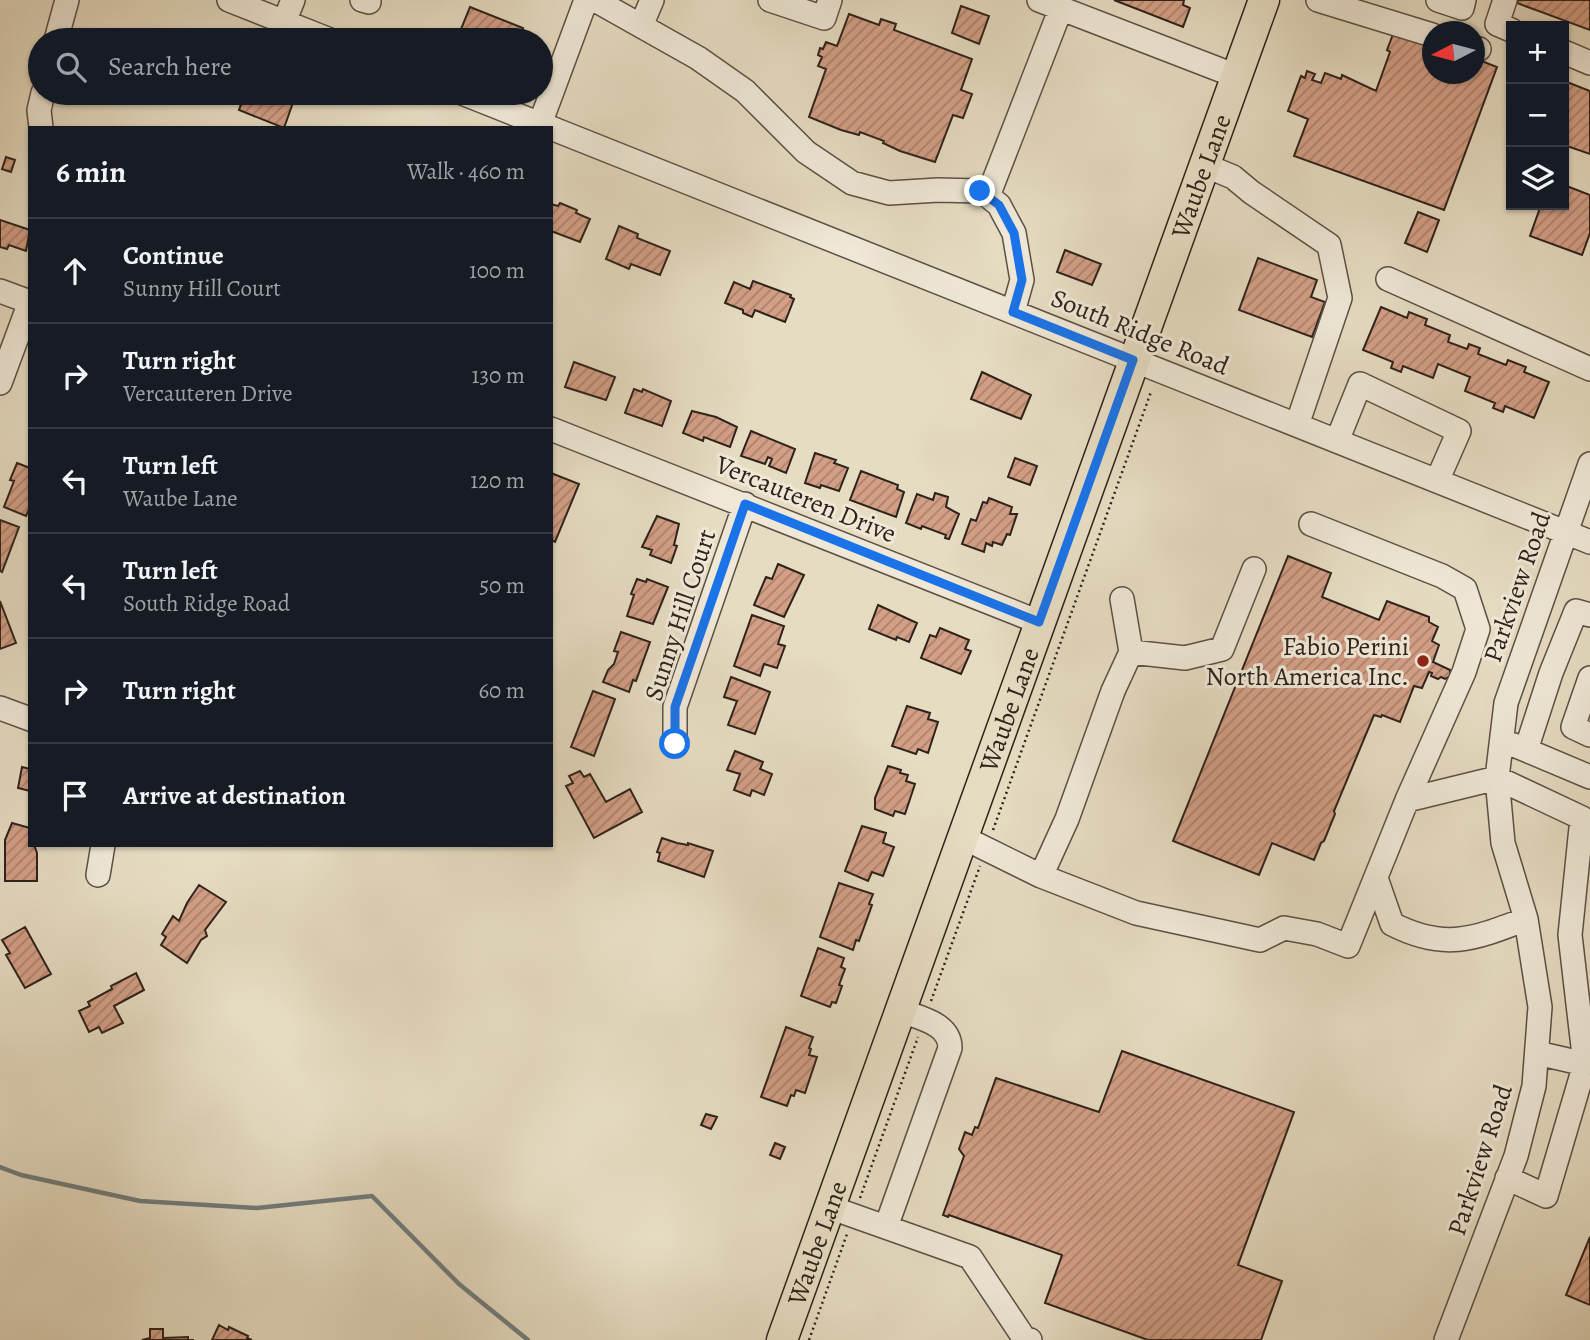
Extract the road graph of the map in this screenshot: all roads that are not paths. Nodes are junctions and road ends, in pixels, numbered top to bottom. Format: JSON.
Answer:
{"nodes":[{"id":1,"x":67,"y":0,"type":"edge"},
{"id":2,"x":229,"y":0,"type":"edge"},
{"id":3,"x":293,"y":0,"type":"edge"},
{"id":4,"x":586,"y":0,"type":"edge"},
{"id":5,"x":595,"y":0,"type":"edge"},
{"id":6,"x":652,"y":0,"type":"edge"},
{"id":7,"x":769,"y":0,"type":"edge"},
{"id":8,"x":830,"y":0,"type":"edge"},
{"id":9,"x":1264,"y":0,"type":"edge"},
{"id":10,"x":1318,"y":0,"type":"edge"},
{"id":11,"x":1438,"y":0,"type":"edge"},
{"id":12,"x":1464,"y":0,"type":"edge"},
{"id":13,"x":1505,"y":0,"type":"edge"},
{"id":14,"x":1050,"y":4,"type":"edge"},
{"id":15,"x":285,"y":22,"type":"junction"},
{"id":16,"x":641,"y":26,"type":"junction"},
{"id":17,"x":59,"y":28,"type":"edge"},
{"id":18,"x":300,"y":28,"type":"edge"},
{"id":19,"x":1506,"y":28,"type":"edge"},
{"id":20,"x":1422,"y":32,"type":"edge"},
{"id":21,"x":1569,"y":54,"type":"edge"},
{"id":22,"x":1590,"y":63,"type":"edge"},
{"id":23,"x":1236,"y":76,"type":"junction"},
{"id":24,"x":40,"y":105,"type":"edge"},
{"id":25,"x":492,"y":105,"type":"edge"},
{"id":26,"x":41,"y":126,"type":"edge"},
{"id":27,"x":544,"y":126,"type":"edge"},
{"id":28,"x":547,"y":126,"type":"edge"},
{"id":29,"x":553,"y":129,"type":"edge"},
{"id":30,"x":1204,"y":165,"type":"junction"},
{"id":31,"x":988,"y":196,"type":"junction"},
{"id":32,"x":1388,"y":279,"type":"dead end"},
{"id":33,"x":0,"y":291,"type":"edge"},
{"id":34,"x":28,"y":301,"type":"edge"},
{"id":35,"x":28,"y":307,"type":"edge"},
{"id":36,"x":1013,"y":312,"type":"junction"},
{"id":37,"x":1133,"y":360,"type":"junction"},
{"id":38,"x":1590,"y":369,"type":"edge"},
{"id":39,"x":0,"y":383,"type":"edge"},
{"id":40,"x":1297,"y":425,"type":"junction"},
{"id":41,"x":553,"y":430,"type":"edge"},
{"id":42,"x":1337,"y":441,"type":"junction"},
{"id":43,"x":1590,"y":464,"type":"edge"},
{"id":44,"x":1437,"y":481,"type":"junction"},
{"id":45,"x":745,"y":504,"type":"junction"},
{"id":46,"x":1311,"y":524,"type":"dead end"},
{"id":47,"x":1565,"y":532,"type":"junction"},
{"id":48,"x":1590,"y":542,"type":"edge"},
{"id":49,"x":1254,"y":569,"type":"dead end"},
{"id":50,"x":1122,"y":598,"type":"dead end"},
{"id":51,"x":1590,"y":615,"type":"edge"},
{"id":52,"x":1039,"y":622,"type":"junction"},
{"id":53,"x":1526,"y":644,"type":"junction"},
{"id":54,"x":1131,"y":652,"type":"junction"},
{"id":55,"x":1558,"y":654,"type":"junction"},
{"id":56,"x":1590,"y":678,"type":"edge"},
{"id":57,"x":0,"y":708,"type":"edge"},
{"id":58,"x":28,"y":718,"type":"edge"},
{"id":59,"x":1590,"y":735,"type":"edge"},
{"id":60,"x":1502,"y":739,"type":"junction"},
{"id":61,"x":675,"y":744,"type":"dead end"},
{"id":62,"x":1526,"y":750,"type":"junction"},
{"id":63,"x":1590,"y":777,"type":"edge"},
{"id":64,"x":1497,"y":778,"type":"junction"},
{"id":65,"x":1407,"y":800,"type":"junction"},
{"id":66,"x":962,"y":837,"type":"junction"},
{"id":67,"x":103,"y":847,"type":"edge"},
{"id":68,"x":97,"y":875,"type":"dead end"},
{"id":69,"x":1041,"y":876,"type":"junction"},
{"id":70,"x":1376,"y":878,"type":"junction"},
{"id":71,"x":1525,"y":919,"type":"junction"},
{"id":72,"x":900,"y":1010,"type":"junction"},
{"id":73,"x":1537,"y":1053,"type":"junction"},
{"id":74,"x":1585,"y":1064,"type":"junction"},
{"id":75,"x":1507,"y":1178,"type":"junction"},
{"id":76,"x":829,"y":1207,"type":"junction"},
{"id":77,"x":886,"y":1227,"type":"junction"},
{"id":78,"x":782,"y":1340,"type":"edge"},
{"id":79,"x":1030,"y":1340,"type":"edge"},
{"id":80,"x":1446,"y":1340,"type":"edge"}],
"edges":[{"from":1,"to":17,"type":"street"},
{"from":2,"to":15,"type":"street"},
{"from":3,"to":15,"type":"street"},
{"from":4,"to":28,"type":"street"},
{"from":5,"to":16,"type":"street"},
{"from":6,"to":16,"type":"street"},
{"from":7,"to":8,"type":"street"},
{"from":9,"to":23,"type":"main road","name":"Waube Lane"},
{"from":10,"to":20,"type":"street"},
{"from":11,"to":12,"type":"street"},
{"from":13,"to":19,"type":"street"},
{"from":14,"to":23,"type":"street"},
{"from":14,"to":31,"type":"street"},
{"from":15,"to":18,"type":"street"},
{"from":16,"to":31,"type":"street"},
{"from":21,"to":22,"type":"street"},
{"from":23,"to":30,"type":"main road","name":"Waube Lane"},
{"from":24,"to":26,"type":"street"},
{"from":25,"to":27,"type":"street","name":"South Ridge Road"},
{"from":29,"to":36,"type":"street","name":"South Ridge Road"},
{"from":30,"to":37,"type":"main road","name":"Waube Lane"},
{"from":30,"to":40,"type":"street"},
{"from":31,"to":36,"type":"street"},
{"from":32,"to":38,"type":"street"},
{"from":33,"to":34,"type":"street"},
{"from":35,"to":39,"type":"street"},
{"from":36,"to":37,"type":"street","name":"South Ridge Road"},
{"from":37,"to":40,"type":"street","name":"South Ridge Road"},
{"from":37,"to":52,"type":"main road","name":"Waube Lane"},
{"from":40,"to":42,"type":"street","name":"South Ridge Road"},
{"from":41,"to":45,"type":"street","name":"Vercauteren Drive"},
{"from":42,"to":44,"type":"street","name":"South Ridge Road"},
{"from":42,"to":44,"type":"street"},
{"from":43,"to":47,"type":"street","name":"Parkview Road"},
{"from":44,"to":47,"type":"street","name":"South Ridge Road"},
{"from":45,"to":52,"type":"street","name":"Vercauteren Drive"},
{"from":45,"to":61,"type":"street","name":"Sunny Hill Court"},
{"from":46,"to":65,"type":"street"},
{"from":47,"to":48,"type":"street","name":"South Ridge Road"},
{"from":47,"to":53,"type":"street","name":"Parkview Road"},
{"from":49,"to":54,"type":"street"},
{"from":50,"to":54,"type":"street"},
{"from":51,"to":55,"type":"street"},
{"from":52,"to":66,"type":"main road","name":"Waube Lane"},
{"from":53,"to":55,"type":"street"},
{"from":53,"to":60,"type":"street","name":"Parkview Road"},
{"from":54,"to":69,"type":"street"},
{"from":55,"to":62,"type":"street"},
{"from":56,"to":59,"type":"street"},
{"from":57,"to":58,"type":"street"},
{"from":60,"to":62,"type":"street"},
{"from":60,"to":64,"type":"street","name":"Parkview Road"},
{"from":62,"to":63,"type":"street"},
{"from":64,"to":65,"type":"street"},
{"from":64,"to":71,"type":"street","name":"Parkview Road"},
{"from":64,"to":74,"type":"street"},
{"from":65,"to":70,"type":"street"},
{"from":66,"to":69,"type":"street"},
{"from":66,"to":72,"type":"main road","name":"Waube Lane"},
{"from":67,"to":68,"type":"street"},
{"from":69,"to":70,"type":"street"},
{"from":70,"to":71,"type":"street"},
{"from":71,"to":73,"type":"street","name":"Parkview Road"},
{"from":72,"to":76,"type":"main road","name":"Waube Lane"},
{"from":72,"to":77,"type":"street"},
{"from":73,"to":74,"type":"street"},
{"from":73,"to":75,"type":"street","name":"Parkview Road"},
{"from":74,"to":75,"type":"street"},
{"from":75,"to":80,"type":"street","name":"Parkview Road"},
{"from":76,"to":77,"type":"street"},
{"from":76,"to":78,"type":"main road","name":"Waube Lane"},
{"from":77,"to":79,"type":"street"}]}
